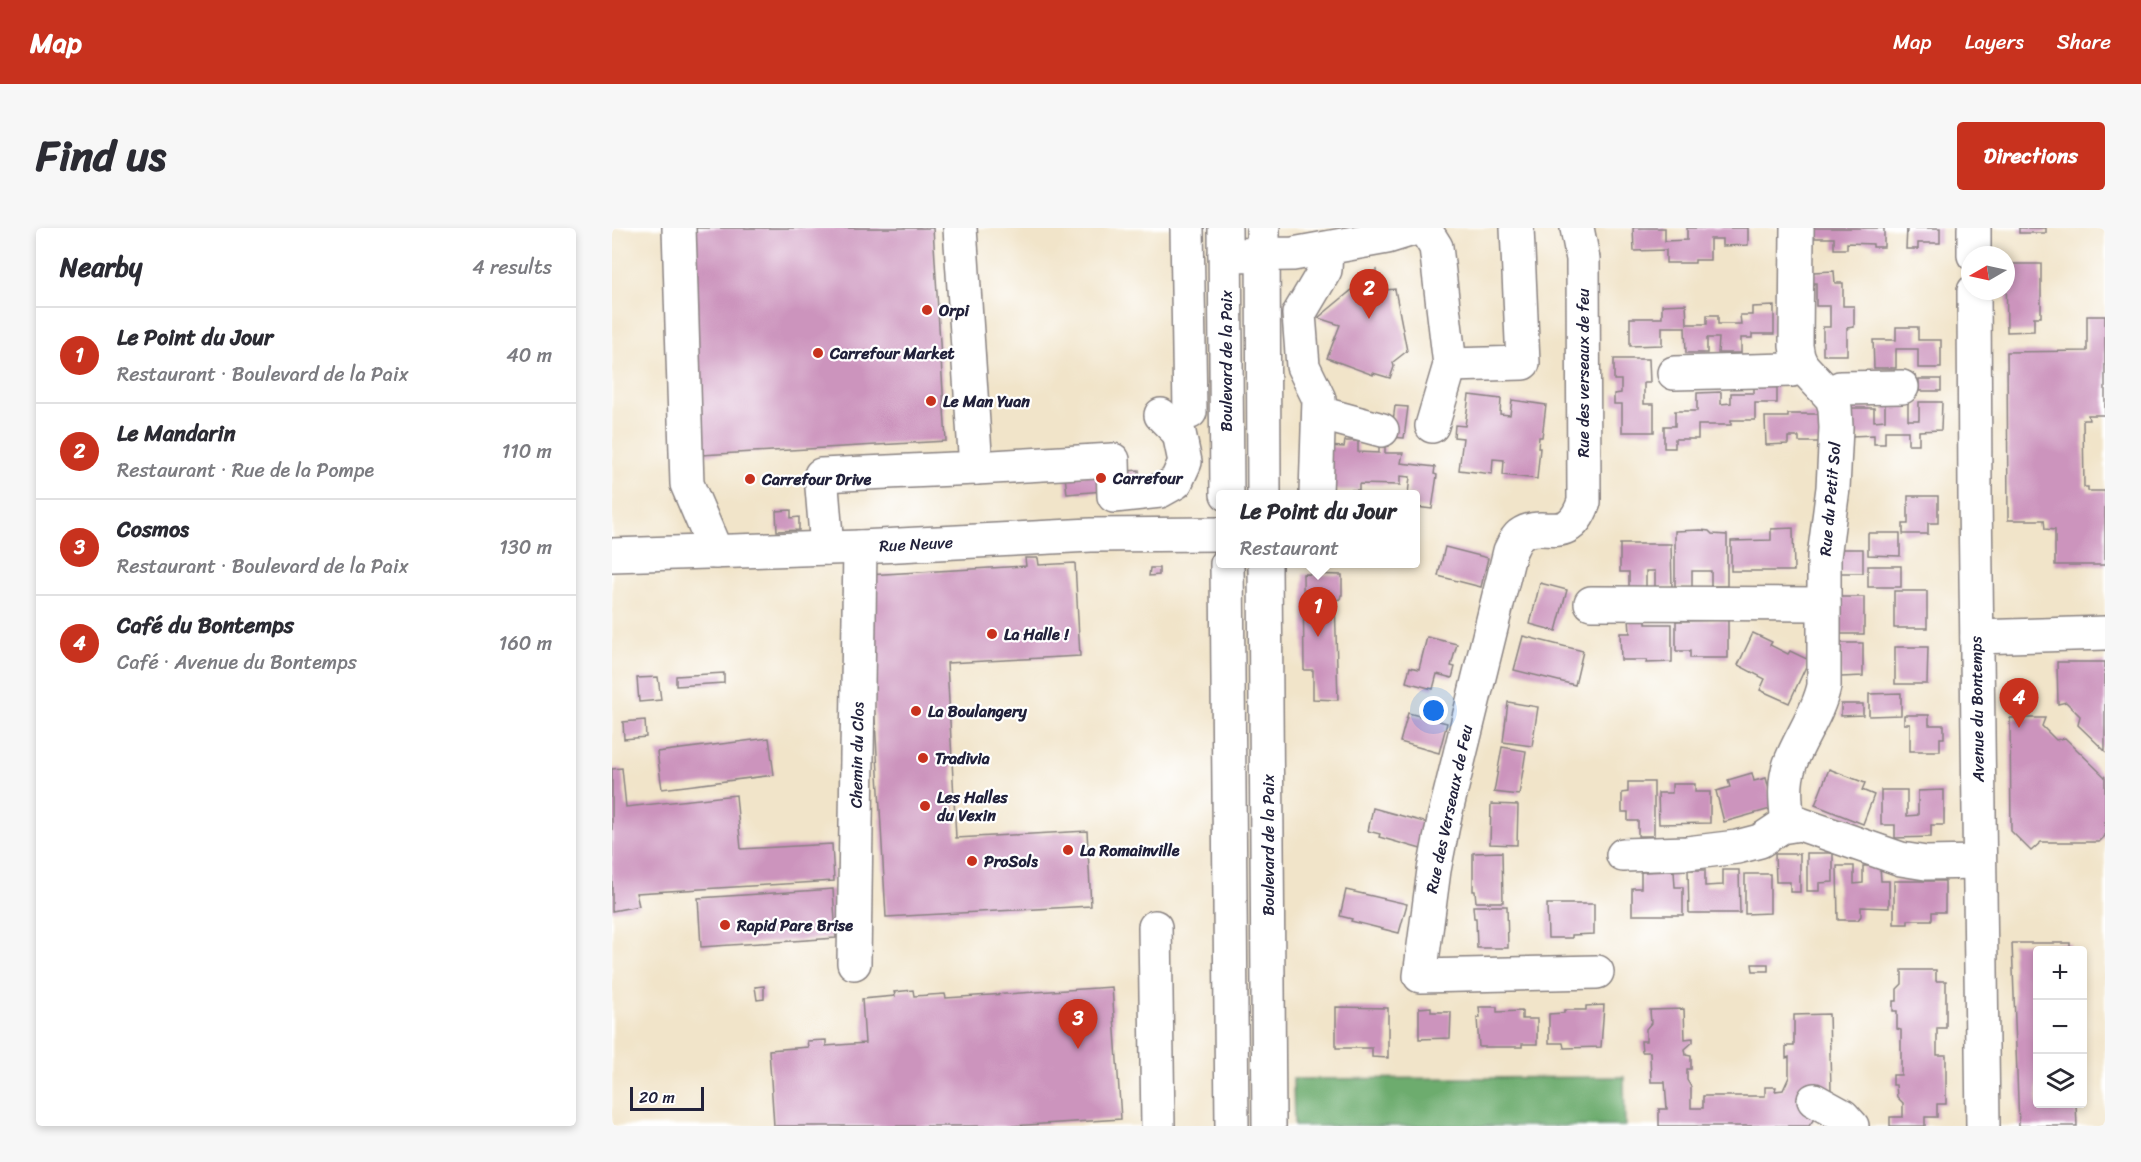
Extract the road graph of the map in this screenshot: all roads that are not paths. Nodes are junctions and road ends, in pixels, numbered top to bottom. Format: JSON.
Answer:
{"nodes":[{"id":1,"x":679,"y":228,"type":"edge"},
{"id":2,"x":960,"y":228,"type":"edge"},
{"id":3,"x":1187,"y":228,"type":"edge"},
{"id":4,"x":1416,"y":228,"type":"edge"},
{"id":5,"x":1424,"y":228,"type":"edge"},
{"id":6,"x":1517,"y":228,"type":"edge"},
{"id":7,"x":1577,"y":228,"type":"edge"},
{"id":8,"x":1797,"y":228,"type":"edge"},
{"id":9,"x":1974,"y":228,"type":"edge"},
{"id":10,"x":1225,"y":242,"type":"edge"},
{"id":11,"x":1263,"y":242,"type":"edge"},
{"id":12,"x":1974,"y":246,"type":"edge"},
{"id":13,"x":1326,"y":250,"type":"junction"},
{"id":14,"x":1974,"y":300,"type":"edge"},
{"id":15,"x":1450,"y":365,"type":"junction"},
{"id":16,"x":1802,"y":366,"type":"junction"},
{"id":17,"x":1674,"y":373,"type":"dead end"},
{"id":18,"x":1902,"y":387,"type":"dead end"},
{"id":19,"x":1829,"y":394,"type":"junction"},
{"id":20,"x":1319,"y":413,"type":"junction"},
{"id":21,"x":1432,"y":426,"type":"dead end"},
{"id":22,"x":1382,"y":430,"type":"dead end"},
{"id":23,"x":976,"y":468,"type":"junction"},
{"id":24,"x":1227,"y":490,"type":"edge"},
{"id":25,"x":1264,"y":490,"type":"edge"},
{"id":26,"x":1316,"y":490,"type":"edge"},
{"id":27,"x":1577,"y":516,"type":"joint"},
{"id":28,"x":1216,"y":534,"type":"edge"},
{"id":29,"x":860,"y":547,"type":"junction"},
{"id":30,"x":827,"y":548,"type":"junction"},
{"id":31,"x":716,"y":552,"type":"junction"},
{"id":32,"x":612,"y":555,"type":"edge"},
{"id":33,"x":1227,"y":568,"type":"edge"},
{"id":34,"x":1250,"y":568,"type":"edge"},
{"id":35,"x":1265,"y":568,"type":"edge"},
{"id":36,"x":1591,"y":603,"type":"dead end"},
{"id":37,"x":1824,"y":604,"type":"junction"},
{"id":38,"x":1266,"y":615,"type":"junction"},
{"id":39,"x":2105,"y":633,"type":"edge"},
{"id":40,"x":1977,"y":636,"type":"junction"},
{"id":41,"x":1788,"y":825,"type":"junction"},
{"id":42,"x":1623,"y":855,"type":"dead end"},
{"id":43,"x":1979,"y":862,"type":"junction"},
{"id":44,"x":1155,"y":927,"type":"dead end"},
{"id":45,"x":854,"y":963,"type":"dead end"},
{"id":46,"x":1597,"y":972,"type":"dead end"},
{"id":47,"x":1814,"y":1100,"type":"dead end"},
{"id":48,"x":1158,"y":1126,"type":"edge"},
{"id":49,"x":1232,"y":1126,"type":"edge"},
{"id":50,"x":1269,"y":1126,"type":"edge"},
{"id":51,"x":1852,"y":1126,"type":"edge"},
{"id":52,"x":1983,"y":1126,"type":"edge"}],
"edges":[{"from":1,"to":31,"type":"street"},
{"from":2,"to":23,"type":"street"},
{"from":3,"to":23,"type":"street"},
{"from":4,"to":13,"type":"street"},
{"from":5,"to":15,"type":"street"},
{"from":6,"to":15,"type":"street"},
{"from":7,"to":27,"type":"street","name":"Rue des verseaux de feu"},
{"from":8,"to":16,"type":"street"},
{"from":9,"to":12,"type":"street"},
{"from":10,"to":11,"type":"street"},
{"from":10,"to":24,"type":"street","name":"Boulevard de la Paix"},
{"from":11,"to":13,"type":"street"},
{"from":11,"to":25,"type":"street"},
{"from":13,"to":20,"type":"street"},
{"from":14,"to":40,"type":"street","name":"Avenue du Bontemps"},
{"from":15,"to":21,"type":"street"},
{"from":16,"to":17,"type":"street"},
{"from":16,"to":19,"type":"street"},
{"from":18,"to":19,"type":"street"},
{"from":19,"to":37,"type":"street","name":"Rue du Petit Sol"},
{"from":20,"to":22,"type":"street"},
{"from":20,"to":26,"type":"street"},
{"from":23,"to":30,"type":"street"},
{"from":27,"to":46,"type":"street","name":"Rue des Verseaux de Feu"},
{"from":28,"to":29,"type":"street","name":"Rue Neuve"},
{"from":29,"to":30,"type":"street","name":"Rue Neuve"},
{"from":29,"to":45,"type":"street","name":"Chemin du Clos"},
{"from":30,"to":31,"type":"street","name":"Rue Neuve"},
{"from":31,"to":32,"type":"street","name":"Rue Neuve"},
{"from":33,"to":49,"type":"street"},
{"from":34,"to":38,"type":"street"},
{"from":35,"to":38,"type":"street","name":"Boulevard de la Paix"},
{"from":36,"to":37,"type":"street"},
{"from":37,"to":41,"type":"street","name":"Rue du Petit Sol"},
{"from":38,"to":50,"type":"street","name":"Boulevard de la Paix"},
{"from":39,"to":40,"type":"street"},
{"from":40,"to":43,"type":"street","name":"Avenue du Bontemps"},
{"from":41,"to":42,"type":"street"},
{"from":41,"to":43,"type":"street"},
{"from":43,"to":52,"type":"street","name":"Avenue du Bontemps"},
{"from":44,"to":48,"type":"street"},
{"from":47,"to":51,"type":"street"}]}
